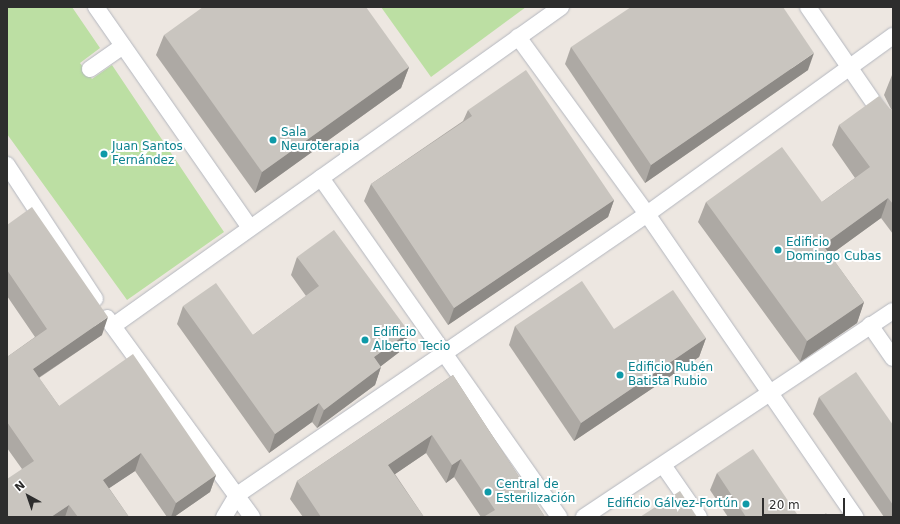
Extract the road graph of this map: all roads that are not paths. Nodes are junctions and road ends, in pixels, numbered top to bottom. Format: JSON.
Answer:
{"nodes":[{"id":1,"x":96,"y":7,"type":"edge"},
{"id":2,"x":561,"y":7,"type":"edge"},
{"id":3,"x":808,"y":7,"type":"edge"},
{"id":4,"x":893,"y":36,"type":"edge"},
{"id":5,"x":518,"y":38,"type":"junction"},
{"id":6,"x":123,"y":46,"type":"junction"},
{"id":7,"x":850,"y":69,"type":"junction"},
{"id":8,"x":90,"y":70,"type":"dead end"},
{"id":9,"x":887,"y":121,"type":"edge"},
{"id":10,"x":7,"y":164,"type":"edge"},
{"id":11,"x":321,"y":178,"type":"junction"},
{"id":12,"x":647,"y":214,"type":"junction"},
{"id":13,"x":250,"y":228,"type":"junction"},
{"id":14,"x":893,"y":311,"type":"edge"},
{"id":15,"x":870,"y":325,"type":"junction"},
{"id":16,"x":113,"y":326,"type":"junction"},
{"id":17,"x":443,"y":355,"type":"junction"},
{"id":18,"x":893,"y":358,"type":"edge"},
{"id":19,"x":770,"y":394,"type":"junction"},
{"id":20,"x":663,"y":465,"type":"junction"},
{"id":21,"x":237,"y":495,"type":"junction"},
{"id":22,"x":224,"y":517,"type":"edge"},
{"id":23,"x":252,"y":517,"type":"edge"},
{"id":24,"x":559,"y":517,"type":"edge"},
{"id":25,"x":584,"y":517,"type":"edge"},
{"id":26,"x":699,"y":517,"type":"edge"},
{"id":27,"x":855,"y":517,"type":"edge"}],
"edges":[{"from":1,"to":6,"type":"lane"},
{"from":2,"to":5,"type":"lane"},
{"from":3,"to":7,"type":"lane"},
{"from":4,"to":7,"type":"lane"},
{"from":5,"to":11,"type":"lane"},
{"from":5,"to":12,"type":"lane"},
{"from":6,"to":8,"type":"lane"},
{"from":6,"to":13,"type":"lane"},
{"from":7,"to":9,"type":"lane"},
{"from":7,"to":12,"type":"lane"},
{"from":10,"to":16,"type":"lane"},
{"from":11,"to":13,"type":"lane"},
{"from":11,"to":17,"type":"lane"},
{"from":12,"to":17,"type":"lane"},
{"from":12,"to":19,"type":"lane"},
{"from":13,"to":16,"type":"lane"},
{"from":14,"to":15,"type":"lane"},
{"from":15,"to":18,"type":"lane"},
{"from":15,"to":19,"type":"lane"},
{"from":16,"to":21,"type":"lane"},
{"from":17,"to":21,"type":"lane"},
{"from":17,"to":24,"type":"lane"},
{"from":19,"to":20,"type":"lane"},
{"from":19,"to":27,"type":"lane"},
{"from":20,"to":25,"type":"lane"},
{"from":20,"to":26,"type":"lane"},
{"from":21,"to":22,"type":"lane"},
{"from":21,"to":23,"type":"lane"}]}
